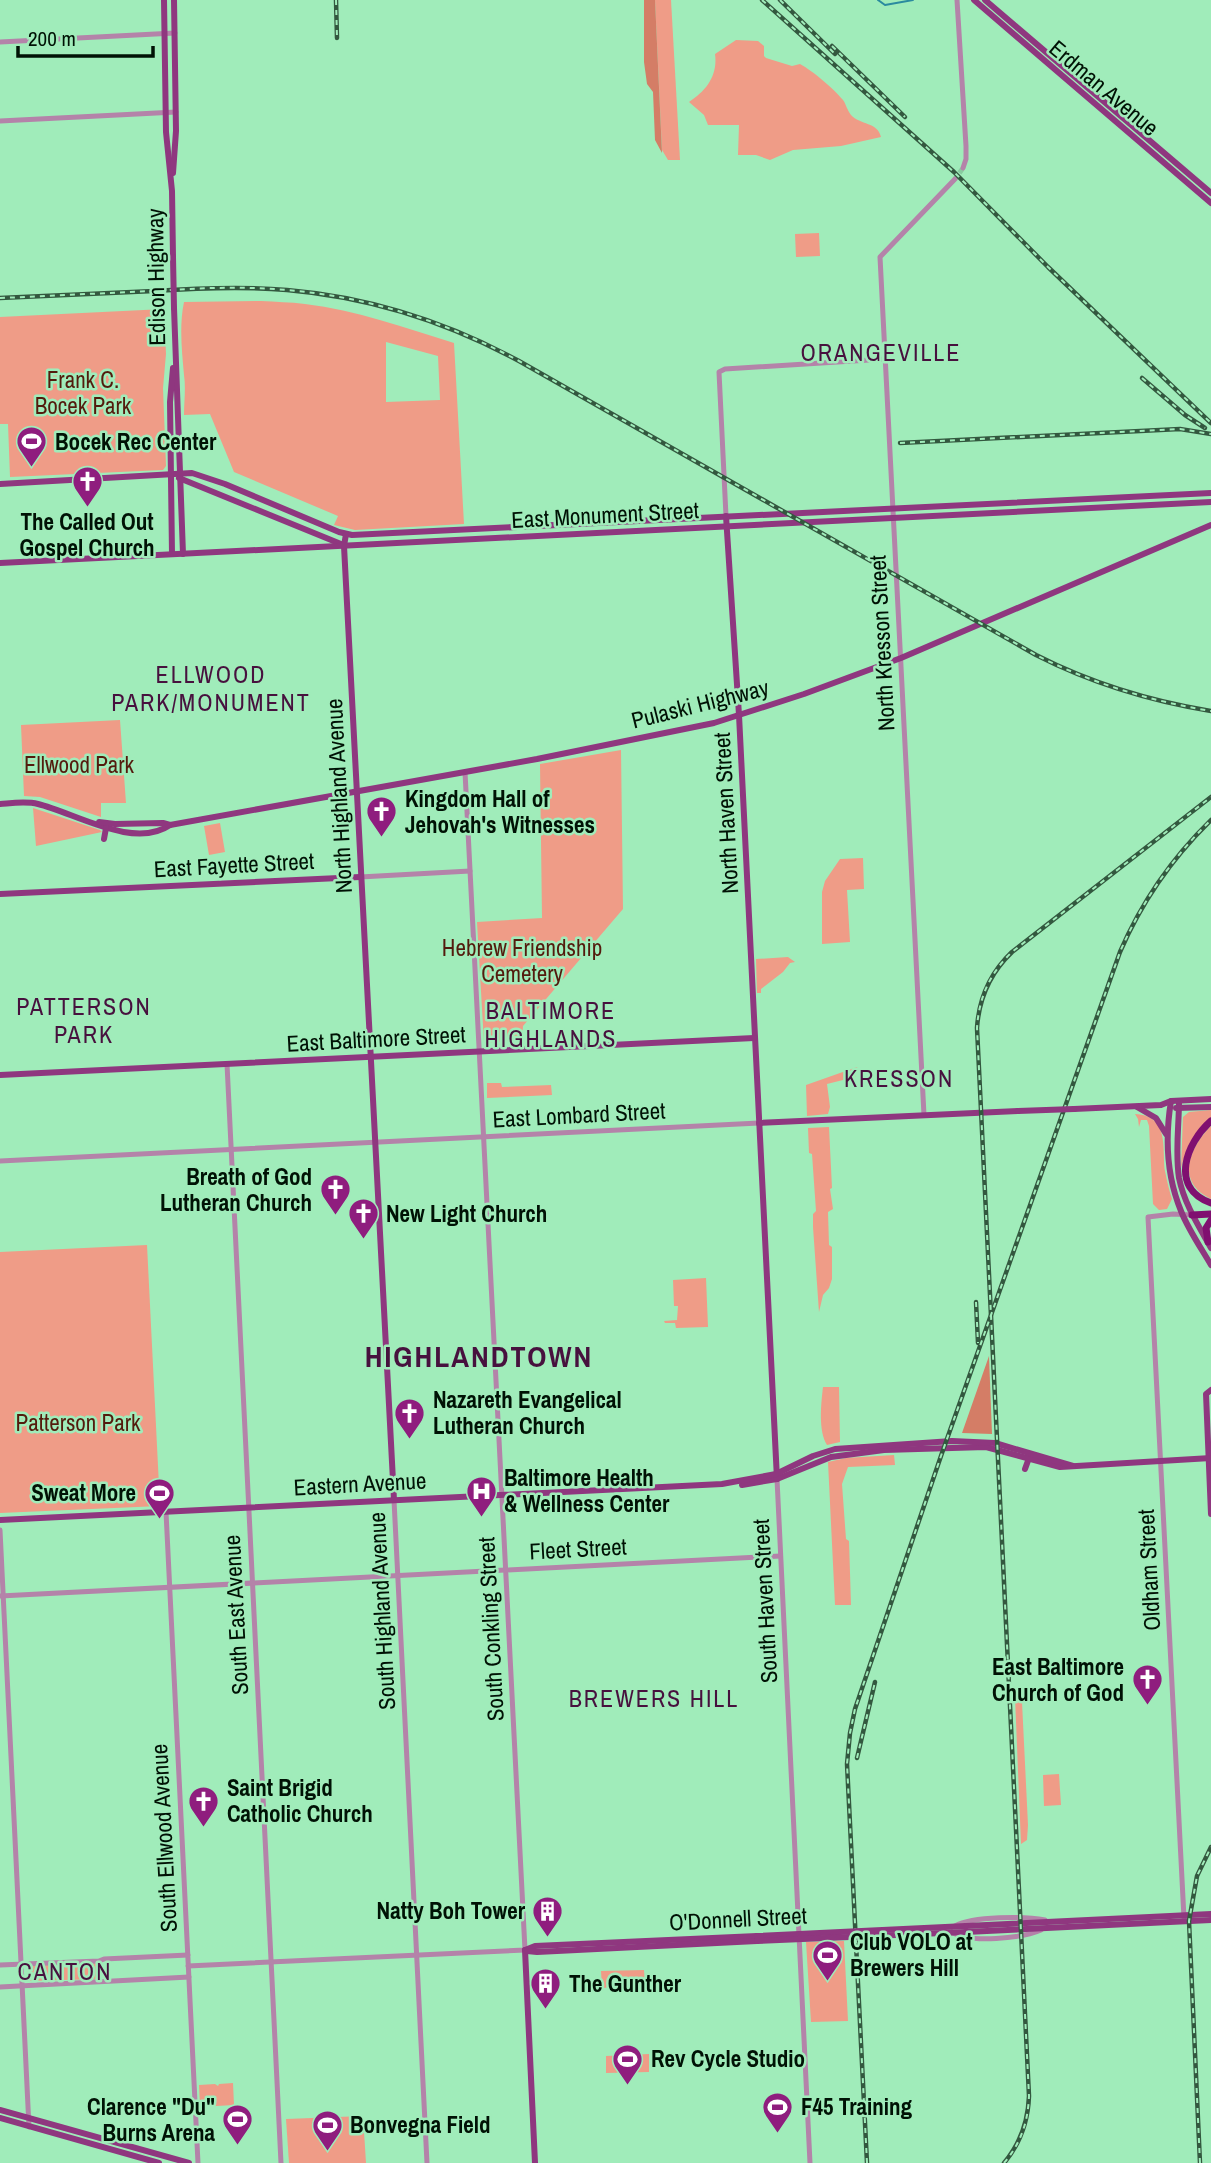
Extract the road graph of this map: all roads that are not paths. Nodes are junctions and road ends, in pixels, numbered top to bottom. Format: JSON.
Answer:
{"nodes":[{"id":1,"x":164,"y":0,"type":"edge"},
{"id":2,"x":174,"y":0,"type":"edge"},
{"id":3,"x":957,"y":0,"type":"edge"},
{"id":4,"x":974,"y":0,"type":"edge"},
{"id":5,"x":985,"y":0,"type":"edge"},
{"id":6,"x":164,"y":33,"type":"junction"},
{"id":7,"x":175,"y":33,"type":"junction"},
{"id":8,"x":0,"y":41,"type":"edge"},
{"id":9,"x":176,"y":112,"type":"junction"},
{"id":10,"x":166,"y":113,"type":"junction"},
{"id":11,"x":0,"y":121,"type":"edge"},
{"id":12,"x":963,"y":168,"type":"tunnel mouth"},
{"id":13,"x":955,"y":179,"type":"tunnel mouth"},
{"id":14,"x":172,"y":191,"type":"junction"},
{"id":15,"x":1211,"y":193,"type":"edge"},
{"id":16,"x":1211,"y":203,"type":"edge"},
{"id":17,"x":885,"y":359,"type":"junction"},
{"id":18,"x":175,"y":363,"type":"junction"},
{"id":19,"x":171,"y":475,"type":"junction"},
{"id":20,"x":180,"y":476,"type":"junction"},
{"id":21,"x":0,"y":484,"type":"edge"},
{"id":22,"x":1211,"y":493,"type":"edge"},
{"id":23,"x":1211,"y":502,"type":"edge"},
{"id":24,"x":892,"y":508,"type":"junction"},
{"id":25,"x":726,"y":516,"type":"junction"},
{"id":26,"x":892,"y":518,"type":"junction"},
{"id":27,"x":1211,"y":524,"type":"edge"},
{"id":28,"x":727,"y":527,"type":"junction"},
{"id":29,"x":346,"y":534,"type":"junction"},
{"id":30,"x":344,"y":546,"type":"junction"},
{"id":31,"x":172,"y":554,"type":"junction"},
{"id":32,"x":183,"y":554,"type":"junction"},
{"id":33,"x":0,"y":563,"type":"edge"},
{"id":34,"x":901,"y":659,"type":"junction"},
{"id":35,"x":739,"y":715,"type":"junction"},
{"id":36,"x":465,"y":772,"type":"junction"},
{"id":37,"x":357,"y":792,"type":"junction"},
{"id":38,"x":0,"y":804,"type":"edge"},
{"id":39,"x":91,"y":821,"type":"junction"},
{"id":40,"x":152,"y":823,"type":"junction"},
{"id":41,"x":170,"y":825,"type":"junction"},
{"id":42,"x":106,"y":828,"type":"junction"},
{"id":43,"x":131,"y":833,"type":"junction"},
{"id":44,"x":104,"y":839,"type":"dead end"},
{"id":45,"x":470,"y":871,"type":"junction"},
{"id":46,"x":360,"y":877,"type":"junction"},
{"id":47,"x":0,"y":894,"type":"edge"},
{"id":48,"x":754,"y":1038,"type":"junction"},
{"id":49,"x":479,"y":1051,"type":"junction"},
{"id":50,"x":370,"y":1057,"type":"junction"},
{"id":51,"x":227,"y":1064,"type":"junction"},
{"id":52,"x":0,"y":1075,"type":"edge"},
{"id":53,"x":1211,"y":1099,"type":"edge"},
{"id":54,"x":1170,"y":1105,"type":"junction"},
{"id":55,"x":1179,"y":1105,"type":"junction"},
{"id":56,"x":1132,"y":1106,"type":"junction"},
{"id":57,"x":1211,"y":1107,"type":"edge"},
{"id":58,"x":924,"y":1115,"type":"junction"},
{"id":59,"x":1211,"y":1121,"type":"edge"},
{"id":60,"x":758,"y":1123,"type":"junction"},
{"id":61,"x":484,"y":1138,"type":"junction"},
{"id":62,"x":1168,"y":1141,"type":"junction"},
{"id":63,"x":375,"y":1143,"type":"junction"},
{"id":64,"x":231,"y":1150,"type":"junction"},
{"id":65,"x":0,"y":1161,"type":"edge"},
{"id":66,"x":1211,"y":1203,"type":"edge"},
{"id":67,"x":1211,"y":1214,"type":"edge"},
{"id":68,"x":1182,"y":1215,"type":"junction"},
{"id":69,"x":1192,"y":1216,"type":"junction"},
{"id":70,"x":1211,"y":1220,"type":"edge"},
{"id":71,"x":1209,"y":1245,"type":"edge"},
{"id":72,"x":1211,"y":1265,"type":"edge"},
{"id":73,"x":1211,"y":1390,"type":"edge"},
{"id":74,"x":1028,"y":1458,"type":"junction"},
{"id":75,"x":1210,"y":1458,"type":"edge"},
{"id":76,"x":1161,"y":1461,"type":"junction"},
{"id":77,"x":1073,"y":1466,"type":"junction"},
{"id":78,"x":1025,"y":1469,"type":"dead end"},
{"id":79,"x":776,"y":1476,"type":"junction"},
{"id":80,"x":502,"y":1495,"type":"junction"},
{"id":81,"x":394,"y":1500,"type":"junction"},
{"id":82,"x":248,"y":1507,"type":"junction"},
{"id":83,"x":166,"y":1512,"type":"junction"},
{"id":84,"x":1211,"y":1514,"type":"edge"},
{"id":85,"x":0,"y":1520,"type":"edge"},
{"id":86,"x":0,"y":1530,"type":"edge"},
{"id":87,"x":780,"y":1556,"type":"junction"},
{"id":88,"x":506,"y":1571,"type":"junction"},
{"id":89,"x":398,"y":1576,"type":"junction"},
{"id":90,"x":252,"y":1583,"type":"junction"},
{"id":91,"x":169,"y":1587,"type":"junction"},
{"id":92,"x":2,"y":1596,"type":"edge"},
{"id":93,"x":1211,"y":1914,"type":"edge"},
{"id":94,"x":1184,"y":1918,"type":"junction"},
{"id":95,"x":1211,"y":1920,"type":"edge"},
{"id":96,"x":1053,"y":1922,"type":"junction"},
{"id":97,"x":1045,"y":1928,"type":"junction"},
{"id":98,"x":966,"y":1929,"type":"junction"},
{"id":99,"x":946,"y":1930,"type":"junction"},
{"id":100,"x":799,"y":1935,"type":"junction"},
{"id":101,"x":525,"y":1951,"type":"junction"},
{"id":102,"x":188,"y":1955,"type":"junction"},
{"id":103,"x":416,"y":1955,"type":"junction"},
{"id":104,"x":271,"y":1962,"type":"junction"},
{"id":105,"x":22,"y":1963,"type":"junction"},
{"id":106,"x":0,"y":1965,"type":"edge"},
{"id":107,"x":188,"y":1966,"type":"junction"},
{"id":108,"x":189,"y":1977,"type":"junction"},
{"id":109,"x":23,"y":1985,"type":"junction"},
{"id":110,"x":0,"y":1987,"type":"edge"},
{"id":111,"x":0,"y":2110,"type":"edge"},
{"id":112,"x":0,"y":2118,"type":"edge"},
{"id":113,"x":29,"y":2118,"type":"junction"},
{"id":114,"x":29,"y":2127,"type":"junction"},
{"id":115,"x":159,"y":2163,"type":"edge"},
{"id":116,"x":189,"y":2163,"type":"edge"},
{"id":117,"x":198,"y":2163,"type":"edge"},
{"id":118,"x":281,"y":2163,"type":"edge"},
{"id":119,"x":427,"y":2163,"type":"edge"},
{"id":120,"x":535,"y":2163,"type":"edge"},
{"id":121,"x":810,"y":2163,"type":"edge"}],
"edges":[{"from":1,"to":6,"type":"main road","name":"Edison Highway"},
{"from":2,"to":7,"type":"main road","name":"Edison Highway"},
{"from":3,"to":12,"type":"street"},
{"from":4,"to":16,"type":"main road","name":"Erdman Avenue"},
{"from":5,"to":15,"type":"main road","name":"Erdman Avenue"},
{"from":6,"to":7,"type":"street"},
{"from":6,"to":8,"type":"street"},
{"from":6,"to":10,"type":"main road","name":"Edison Highway"},
{"from":7,"to":9,"type":"main road","name":"Edison Highway"},
{"from":9,"to":10,"type":"street"},
{"from":9,"to":14,"type":"main road","name":"Edison Highway"},
{"from":10,"to":11,"type":"street"},
{"from":10,"to":14,"type":"main road","name":"Edison Highway"},
{"from":13,"to":17,"type":"street","name":"North Kresson Street"},
{"from":14,"to":18,"type":"main road","name":"Edison Highway","bridge":true},
{"from":17,"to":24,"type":"street","name":"North Kresson Street"},
{"from":17,"to":25,"type":"street","name":"North Haven Street"},
{"from":18,"to":19,"type":"main road","name":"Edison Highway"},
{"from":18,"to":20,"type":"main road","name":"Edison Highway"},
{"from":19,"to":20,"type":"main road"},
{"from":19,"to":21,"type":"main road"},
{"from":19,"to":31,"type":"main road","name":"Edison Highway"},
{"from":20,"to":29,"type":"main road"},
{"from":20,"to":30,"type":"main road"},
{"from":20,"to":32,"type":"main road","name":"Edison Highway"},
{"from":22,"to":24,"type":"main road","name":"East Monument Street"},
{"from":23,"to":26,"type":"main road","name":"East Monument Street"},
{"from":24,"to":25,"type":"main road","name":"East Monument Street"},
{"from":24,"to":26,"type":"street","name":"North Kresson Street"},
{"from":25,"to":28,"type":"main road","name":"North Haven Street"},
{"from":25,"to":29,"type":"main road","name":"East Monument Street"},
{"from":26,"to":28,"type":"main road","name":"East Monument Street"},
{"from":26,"to":34,"type":"street","name":"North Kresson Street"},
{"from":27,"to":34,"type":"main road","name":"Pulaski Highway"},
{"from":28,"to":30,"type":"main road","name":"East Monument Street"},
{"from":28,"to":35,"type":"main road","name":"North Haven Street"},
{"from":29,"to":30,"type":"main road","name":"North Highland Avenue"},
{"from":30,"to":32,"type":"main road","name":"East Monument Street"},
{"from":30,"to":37,"type":"main road","name":"North Highland Avenue"},
{"from":31,"to":32,"type":"main road","name":"East Monument Street"},
{"from":31,"to":33,"type":"main road","name":"East Monument Street"},
{"from":34,"to":35,"type":"main road","name":"Pulaski Highway"},
{"from":34,"to":58,"type":"street","name":"North Kresson Street"},
{"from":35,"to":36,"type":"main road","name":"Pulaski Highway"},
{"from":35,"to":48,"type":"main road","name":"North Haven Street"},
{"from":36,"to":37,"type":"main road","name":"Pulaski Highway"},
{"from":36,"to":45,"type":"street","name":"South Conkling Street"},
{"from":37,"to":41,"type":"main road","name":"Pulaski Highway"},
{"from":37,"to":46,"type":"main road","name":"North Highland Avenue"},
{"from":38,"to":39,"type":"main road"},
{"from":39,"to":40,"type":"main road","name":"Pulaski Highway"},
{"from":39,"to":42,"type":"main road","name":"Pulaski Highway"},
{"from":40,"to":41,"type":"main road","name":"Pulaski Highway"},
{"from":40,"to":43,"type":"main road"},
{"from":41,"to":43,"type":"main road","name":"Pulaski Highway"},
{"from":42,"to":43,"type":"main road","name":"Pulaski Highway"},
{"from":42,"to":44,"type":"main road"},
{"from":45,"to":46,"type":"street","name":"East Fayette Street"},
{"from":45,"to":49,"type":"street","name":"South Conkling Street"},
{"from":46,"to":47,"type":"main road","name":"East Fayette Street"},
{"from":46,"to":50,"type":"main road","name":"North Highland Avenue"},
{"from":48,"to":49,"type":"main road","name":"East Baltimore Street"},
{"from":48,"to":60,"type":"main road","name":"South Haven Street"},
{"from":49,"to":50,"type":"main road","name":"East Baltimore Street"},
{"from":49,"to":61,"type":"street","name":"South Conkling Street"},
{"from":50,"to":51,"type":"main road","name":"East Baltimore Street"},
{"from":50,"to":63,"type":"main road","name":"South Highland Avenue"},
{"from":51,"to":52,"type":"main road","name":"East Baltimore Street"},
{"from":51,"to":64,"type":"street","name":"South East Avenue"},
{"from":53,"to":55,"type":"main road","name":"East Lombard Street"},
{"from":54,"to":55,"type":"main road","name":"East Lombard Street"},
{"from":54,"to":56,"type":"main road","name":"East Lombard Street"},
{"from":54,"to":62,"type":"main road"},
{"from":55,"to":57,"type":"main road","name":"East Lombard Street"},
{"from":55,"to":69,"type":"main road"},
{"from":56,"to":58,"type":"main road","name":"East Lombard Street","bridge":true},
{"from":56,"to":62,"type":"main road"},
{"from":58,"to":60,"type":"main road","name":"East Lombard Street"},
{"from":59,"to":66,"type":"highway"},
{"from":60,"to":61,"type":"street","name":"East Lombard Street"},
{"from":60,"to":79,"type":"main road","name":"South Haven Street"},
{"from":61,"to":63,"type":"street","name":"East Lombard Street"},
{"from":61,"to":80,"type":"street","name":"South Conkling Street"},
{"from":62,"to":68,"type":"main road"},
{"from":63,"to":64,"type":"street","name":"East Lombard Street"},
{"from":63,"to":81,"type":"main road","name":"South Highland Avenue"},
{"from":64,"to":65,"type":"street","name":"East Lombard Street"},
{"from":64,"to":82,"type":"street","name":"South East Avenue"},
{"from":67,"to":69,"type":"highway"},
{"from":68,"to":69,"type":"street"},
{"from":68,"to":72,"type":"main road"},
{"from":68,"to":76,"type":"street","name":"Oldham Street"},
{"from":69,"to":71,"type":"main road"},
{"from":70,"to":71,"type":"highway"},
{"from":73,"to":75,"type":"main road"},
{"from":74,"to":77,"type":"main road","name":"Eastern Avenue"},
{"from":74,"to":78,"type":"main road"},
{"from":74,"to":79,"type":"main road","name":"Eastern Avenue"},
{"from":75,"to":76,"type":"main road","name":"Eastern Avenue"},
{"from":75,"to":84,"type":"main road"},
{"from":76,"to":77,"type":"main road","name":"Eastern Avenue"},
{"from":76,"to":94,"type":"street","name":"Oldham Street"},
{"from":77,"to":79,"type":"main road","name":"Eastern Avenue"},
{"from":79,"to":80,"type":"main road","name":"Eastern Avenue"},
{"from":79,"to":87,"type":"street","name":"South Haven Street"},
{"from":80,"to":81,"type":"main road","name":"Eastern Avenue"},
{"from":80,"to":88,"type":"street","name":"South Conkling Street"},
{"from":81,"to":82,"type":"main road","name":"Eastern Avenue"},
{"from":81,"to":89,"type":"street","name":"South Highland Avenue"},
{"from":82,"to":83,"type":"main road","name":"Eastern Avenue"},
{"from":82,"to":90,"type":"street","name":"South East Avenue"},
{"from":83,"to":85,"type":"main road","name":"Eastern Avenue"},
{"from":83,"to":91,"type":"street","name":"South Ellwood Avenue"},
{"from":86,"to":92,"type":"street"},
{"from":87,"to":88,"type":"street","name":"Fleet Street"},
{"from":87,"to":100,"type":"street","name":"South Haven Street"},
{"from":88,"to":89,"type":"street","name":"Fleet Street"},
{"from":88,"to":101,"type":"street","name":"South Conkling Street"},
{"from":89,"to":90,"type":"street","name":"Fleet Street"},
{"from":89,"to":103,"type":"street","name":"South Highland Avenue"},
{"from":90,"to":91,"type":"street","name":"Fleet Street"},
{"from":90,"to":104,"type":"street","name":"South East Avenue"},
{"from":91,"to":92,"type":"street","name":"Fleet Street"},
{"from":91,"to":102,"type":"street","name":"South Ellwood Avenue"},
{"from":92,"to":105,"type":"street"},
{"from":93,"to":94,"type":"main road","name":"O'Donnell Street"},
{"from":94,"to":95,"type":"main road","name":"O'Donnell Street"},
{"from":94,"to":96,"type":"main road","name":"O'Donnell Street"},
{"from":94,"to":97,"type":"main road","name":"O'Donnell Street"},
{"from":96,"to":98,"type":"main road","name":"O'Donnell Street"},
{"from":96,"to":99,"type":"street","name":"O'Donnell Street"},
{"from":97,"to":98,"type":"main road","name":"O'Donnell Street"},
{"from":97,"to":99,"type":"street","name":"O'Donnell Street"},
{"from":98,"to":101,"type":"main road","name":"O'Donnell Street","bridge":true},
{"from":99,"to":100,"type":"street","name":"O'Donnell Street"},
{"from":100,"to":121,"type":"street","name":"South Haven Street"},
{"from":101,"to":103,"type":"street","name":"O'Donnell Street"},
{"from":101,"to":120,"type":"main road","name":"South Conkling Street"},
{"from":102,"to":105,"type":"street"},
{"from":102,"to":107,"type":"street","name":"South Ellwood Avenue"},
{"from":103,"to":104,"type":"street","name":"O'Donnell Street"},
{"from":103,"to":119,"type":"street","name":"South Highland Avenue"},
{"from":104,"to":107,"type":"street","name":"O'Donnell Street"},
{"from":104,"to":118,"type":"street","name":"South East Avenue"},
{"from":105,"to":106,"type":"street"},
{"from":105,"to":109,"type":"street"},
{"from":107,"to":108,"type":"street","name":"South Ellwood Avenue"},
{"from":108,"to":109,"type":"street"},
{"from":108,"to":117,"type":"street","name":"South Ellwood Avenue"},
{"from":109,"to":110,"type":"street"},
{"from":109,"to":113,"type":"street"},
{"from":111,"to":113,"type":"main road"},
{"from":112,"to":114,"type":"main road"},
{"from":113,"to":114,"type":"street"},
{"from":113,"to":116,"type":"main road"},
{"from":114,"to":115,"type":"main road"}]}
